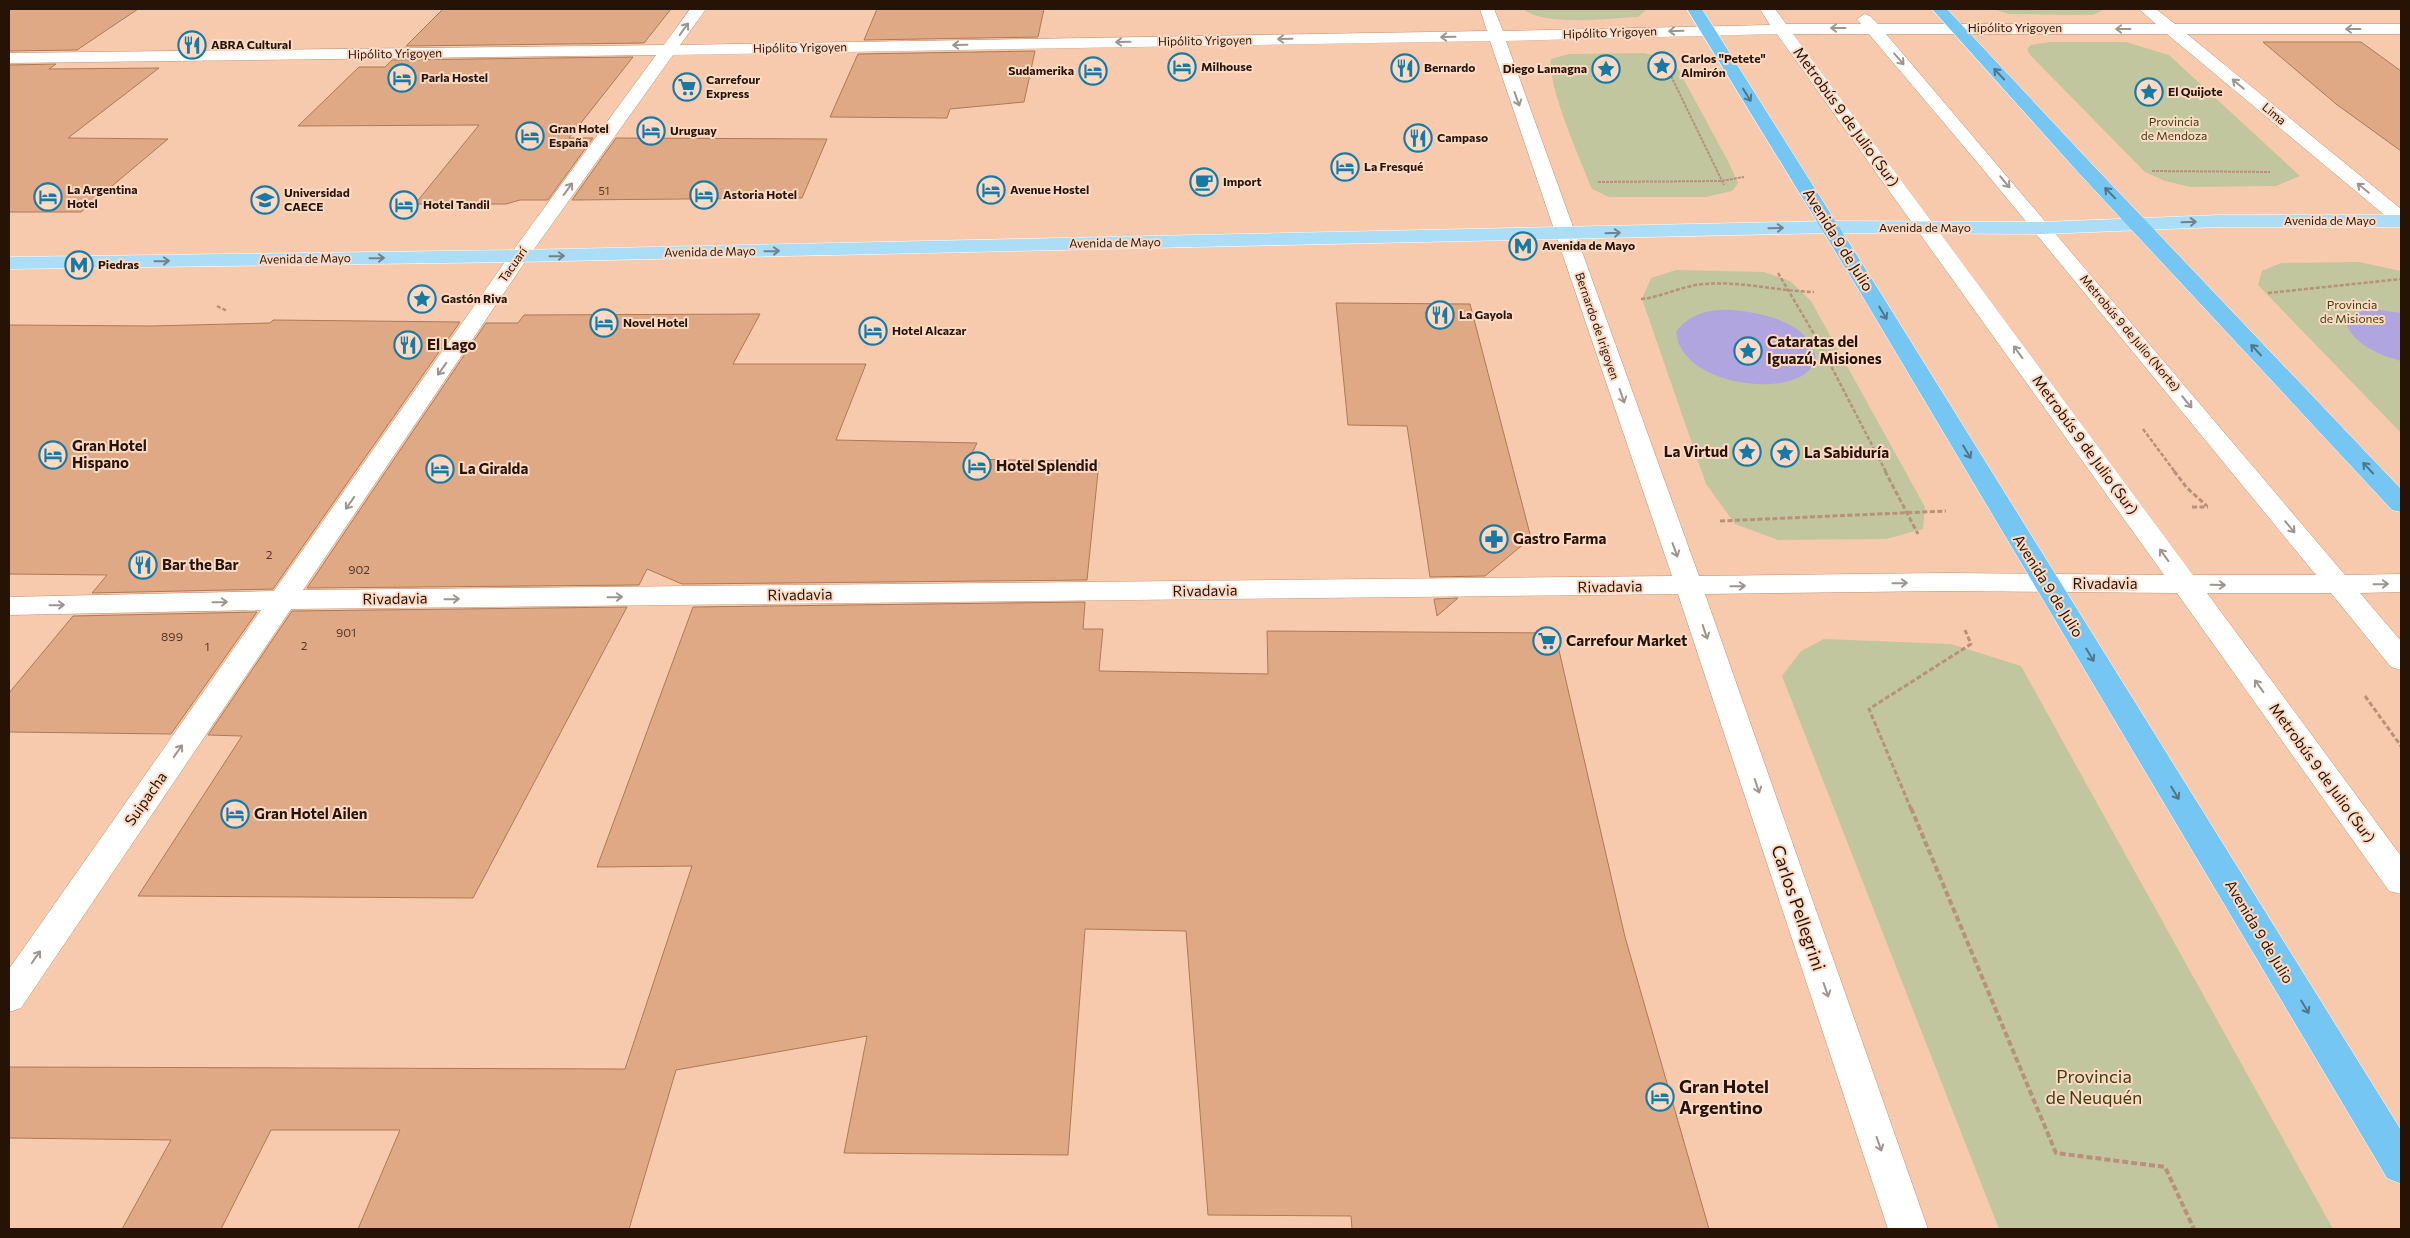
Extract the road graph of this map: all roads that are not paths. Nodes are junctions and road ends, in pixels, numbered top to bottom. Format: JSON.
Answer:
{"nodes":[{"id":1,"x":698,"y":9,"type":"edge"},
{"id":2,"x":1487,"y":9,"type":"edge"},
{"id":3,"x":1694,"y":9,"type":"edge"},
{"id":4,"x":1767,"y":9,"type":"edge"},
{"id":5,"x":1856,"y":9,"type":"edge"},
{"id":6,"x":1939,"y":9,"type":"edge"},
{"id":7,"x":2147,"y":9,"type":"edge"},
{"id":8,"x":1873,"y":28,"type":"junction"},
{"id":9,"x":1955,"y":28,"type":"junction"},
{"id":10,"x":1780,"y":29,"type":"junction"},
{"id":11,"x":2172,"y":29,"type":"junction"},
{"id":12,"x":2401,"y":29,"type":"edge"},
{"id":13,"x":1707,"y":30,"type":"junction"},
{"id":14,"x":1496,"y":36,"type":"junction"},
{"id":15,"x":668,"y":50,"type":"junction"},
{"id":16,"x":9,"y":58,"type":"edge"},
{"id":17,"x":2401,"y":220,"type":"edge"},
{"id":18,"x":2140,"y":224,"type":"junction"},
{"id":19,"x":1829,"y":227,"type":"junction"},
{"id":20,"x":1928,"y":228,"type":"junction"},
{"id":21,"x":2043,"y":228,"type":"junction"},
{"id":22,"x":1565,"y":235,"type":"junction"},
{"id":23,"x":519,"y":256,"type":"junction"},
{"id":24,"x":9,"y":263,"type":"edge"},
{"id":25,"x":2401,"y":504,"type":"edge"},
{"id":26,"x":2047,"y":583,"type":"junction"},
{"id":27,"x":2401,"y":583,"type":"edge"},
{"id":28,"x":2185,"y":584,"type":"junction"},
{"id":29,"x":2338,"y":584,"type":"junction"},
{"id":30,"x":1689,"y":586,"type":"junction"},
{"id":31,"x":282,"y":600,"type":"junction"},
{"id":32,"x":9,"y":606,"type":"edge"},
{"id":33,"x":2401,"y":660,"type":"edge"},
{"id":34,"x":2401,"y":882,"type":"edge"},
{"id":35,"x":9,"y":997,"type":"edge"},
{"id":36,"x":2401,"y":1165,"type":"edge"},
{"id":37,"x":1908,"y":1229,"type":"edge"}],
"edges":[{"from":15,"to":1,"type":"street","name":"Tacuarí","one_way":true},
{"from":2,"to":14,"type":"street","name":"Bernardo de Irigoyen"},
{"from":3,"to":13,"type":"highway","name":"Avenida 9 de Julio"},
{"from":4,"to":10,"type":"street","name":"Metrobús 9 de Julio (Sur)"},
{"from":5,"to":8,"type":"street","name":"Metrobús 9 de Julio (Norte)"},
{"from":6,"to":9,"type":"highway"},
{"from":7,"to":11,"type":"street","name":"Lima"},
{"from":8,"to":9,"type":"street","name":"Hipólito Yrigoyen"},
{"from":8,"to":10,"type":"street","name":"Hipólito Yrigoyen","one_way":true},
{"from":8,"to":21,"type":"street","name":"Metrobús 9 de Julio (Norte)","one_way":true},
{"from":11,"to":9,"type":"street","name":"Hipólito Yrigoyen","one_way":true},
{"from":18,"to":9,"type":"highway","one_way":true},
{"from":10,"to":13,"type":"street","name":"Hipólito Yrigoyen"},
{"from":10,"to":20,"type":"street","name":"Metrobús 9 de Julio (Sur)"},
{"from":12,"to":11,"type":"street","name":"Hipólito Yrigoyen","one_way":true},
{"from":17,"to":11,"type":"street","name":"Lima","one_way":true},
{"from":13,"to":14,"type":"street","name":"Hipólito Yrigoyen","one_way":true},
{"from":13,"to":19,"type":"highway","name":"Avenida 9 de Julio","one_way":true},
{"from":14,"to":15,"type":"street","name":"Hipólito Yrigoyen","one_way":true},
{"from":14,"to":22,"type":"street","name":"Bernardo de Irigoyen","one_way":true},
{"from":15,"to":16,"type":"street","name":"Hipólito Yrigoyen"},
{"from":23,"to":15,"type":"street","name":"Tacuarí","one_way":true},
{"from":18,"to":17,"type":"main road","name":"Avenida de Mayo","one_way":true},
{"from":18,"to":21,"type":"main road","name":"Avenida de Mayo"},
{"from":25,"to":18,"type":"highway","one_way":true},
{"from":19,"to":20,"type":"main road","name":"Avenida de Mayo"},
{"from":22,"to":19,"type":"main road","name":"Avenida de Mayo","one_way":true},
{"from":19,"to":26,"type":"highway","name":"Avenida 9 de Julio","one_way":true},
{"from":20,"to":21,"type":"main road","name":"Avenida de Mayo"},
{"from":28,"to":20,"type":"street","name":"Metrobús 9 de Julio (Sur)","one_way":true},
{"from":21,"to":29,"type":"street","name":"Metrobús 9 de Julio (Norte)","one_way":true},
{"from":23,"to":22,"type":"main road","name":"Avenida de Mayo","one_way":true},
{"from":22,"to":30,"type":"street","name":"Bernardo de Irigoyen","one_way":true},
{"from":24,"to":23,"type":"main road","name":"Avenida de Mayo","one_way":true},
{"from":23,"to":31,"type":"street","name":"Tacuarí","one_way":true},
{"from":26,"to":28,"type":"street","name":"Rivadavia"},
{"from":30,"to":26,"type":"street","name":"Rivadavia","one_way":true},
{"from":26,"to":36,"type":"highway","name":"Avenida 9 de Julio","one_way":true},
{"from":29,"to":27,"type":"street","name":"Rivadavia","one_way":true},
{"from":28,"to":29,"type":"street","name":"Rivadavia","one_way":true},
{"from":34,"to":28,"type":"street","name":"Metrobús 9 de Julio (Sur)","one_way":true},
{"from":29,"to":33,"type":"street","name":"Metrobús 9 de Julio (Norte)"},
{"from":31,"to":30,"type":"street","name":"Rivadavia","one_way":true},
{"from":30,"to":37,"type":"street","name":"Carlos Pellegrini","one_way":true},
{"from":32,"to":31,"type":"street","name":"Rivadavia","one_way":true},
{"from":35,"to":31,"type":"street","name":"Suipacha","one_way":true}]}
